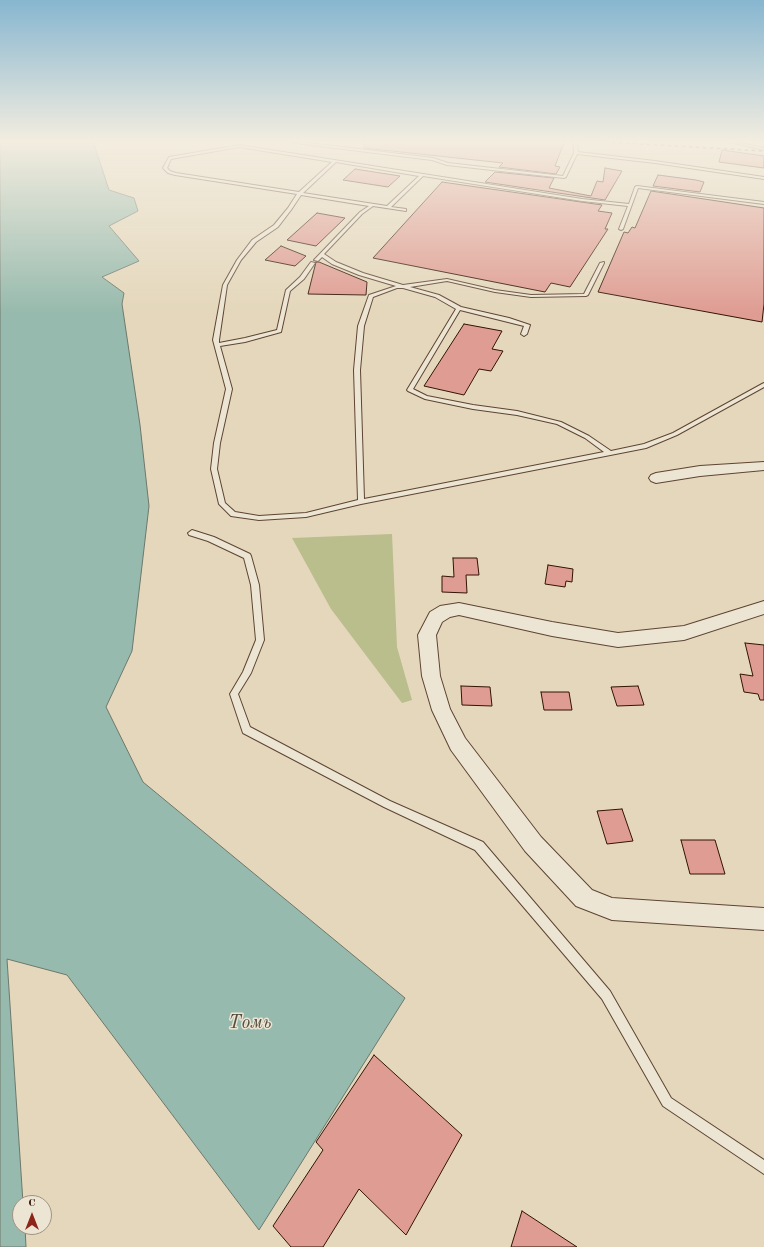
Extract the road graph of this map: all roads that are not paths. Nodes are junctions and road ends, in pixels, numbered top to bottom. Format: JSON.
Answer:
{"nodes":[{"id":1,"x":296,"y":198,"type":"edge"},
{"id":2,"x":327,"y":198,"type":"edge"},
{"id":3,"x":397,"y":198,"type":"edge"},
{"id":4,"x":569,"y":198,"type":"edge"},
{"id":5,"x":633,"y":198,"type":"edge"},
{"id":6,"x":726,"y":198,"type":"edge"},
{"id":7,"x":764,"y":203,"type":"edge"},
{"id":8,"x":372,"y":205,"type":"junction"},
{"id":9,"x":630,"y":206,"type":"junction"},
{"id":10,"x":388,"y":207,"type":"junction"},
{"id":11,"x":405,"y":210,"type":"dead end"},
{"id":12,"x":622,"y":229,"type":"dead end"},
{"id":13,"x":321,"y":254,"type":"junction"},
{"id":14,"x":602,"y":263,"type":"dead end"},
{"id":15,"x":404,"y":286,"type":"junction"},
{"id":16,"x":459,"y":308,"type":"junction"},
{"id":17,"x":524,"y":334,"type":"dead end"},
{"id":18,"x":217,"y":345,"type":"junction"},
{"id":19,"x":764,"y":385,"type":"edge"},
{"id":20,"x":610,"y":453,"type":"junction"},
{"id":21,"x":764,"y":466,"type":"edge"},
{"id":22,"x":656,"y":478,"type":"dead end"},
{"id":23,"x":361,"y":502,"type":"junction"},
{"id":24,"x":192,"y":533,"type":"dead end"},
{"id":25,"x":764,"y":607,"type":"edge"},
{"id":26,"x":764,"y":919,"type":"edge"},
{"id":27,"x":764,"y":1168,"type":"edge"}],
"edges":[{"from":1,"to":18,"type":"lane"},
{"from":2,"to":8,"type":"lane"},
{"from":3,"to":10,"type":"lane"},
{"from":4,"to":9,"type":"lane"},
{"from":5,"to":9,"type":"lane"},
{"from":6,"to":7,"type":"lane"},
{"from":8,"to":10,"type":"lane"},
{"from":8,"to":13,"type":"lane"},
{"from":9,"to":12,"type":"lane"},
{"from":10,"to":11,"type":"lane"},
{"from":13,"to":15,"type":"lane"},
{"from":13,"to":18,"type":"lane"},
{"from":14,"to":15,"type":"lane"},
{"from":15,"to":16,"type":"lane"},
{"from":15,"to":23,"type":"lane"},
{"from":16,"to":17,"type":"lane"},
{"from":16,"to":20,"type":"lane"},
{"from":18,"to":23,"type":"lane"},
{"from":19,"to":20,"type":"lane"},
{"from":20,"to":23,"type":"lane"},
{"from":21,"to":22,"type":"street"},
{"from":24,"to":27,"type":"lane"},
{"from":25,"to":26,"type":"street"}]}
